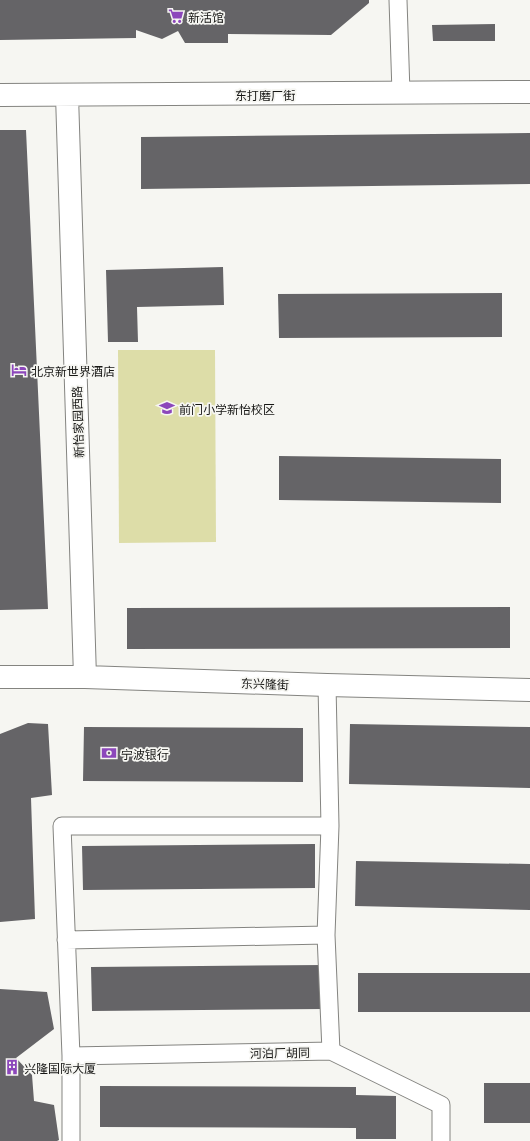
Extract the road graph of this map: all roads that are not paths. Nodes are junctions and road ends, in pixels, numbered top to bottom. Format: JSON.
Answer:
{"nodes":[{"id":1,"x":398,"y":0,"type":"edge"},
{"id":2,"x":530,"y":92,"type":"edge"},
{"id":3,"x":401,"y":93,"type":"junction"},
{"id":4,"x":67,"y":95,"type":"junction"},
{"id":5,"x":0,"y":96,"type":"edge"},
{"id":6,"x":0,"y":677,"type":"edge"},
{"id":7,"x":85,"y":677,"type":"junction"},
{"id":8,"x":327,"y":685,"type":"junction"},
{"id":9,"x":530,"y":690,"type":"edge"},
{"id":10,"x":330,"y":826,"type":"junction"},
{"id":11,"x":326,"y":935,"type":"junction"},
{"id":12,"x":66,"y":940,"type":"junction"},
{"id":13,"x":331,"y":1051,"type":"junction"},
{"id":14,"x":71,"y":1056,"type":"junction"},
{"id":15,"x":71,"y":1141,"type":"edge"},
{"id":16,"x":441,"y":1141,"type":"edge"}],
"edges":[{"from":1,"to":3,"type":"street"},
{"from":2,"to":3,"type":"street","name":"东打磨厂街"},
{"from":3,"to":4,"type":"street","name":"东打磨厂街"},
{"from":4,"to":5,"type":"street","name":"东打磨厂街"},
{"from":4,"to":7,"type":"street","name":"新怡家园西路"},
{"from":6,"to":7,"type":"street","name":"东兴隆街"},
{"from":7,"to":8,"type":"street","name":"东兴隆街"},
{"from":8,"to":9,"type":"street","name":"东兴隆街"},
{"from":8,"to":10,"type":"street"},
{"from":10,"to":11,"type":"street"},
{"from":10,"to":12,"type":"street"},
{"from":11,"to":12,"type":"street"},
{"from":11,"to":13,"type":"street"},
{"from":12,"to":14,"type":"street"},
{"from":13,"to":14,"type":"street","name":"河泊厂胡同"},
{"from":13,"to":16,"type":"street","name":"河泊厂胡同"},
{"from":14,"to":15,"type":"street"}]}
